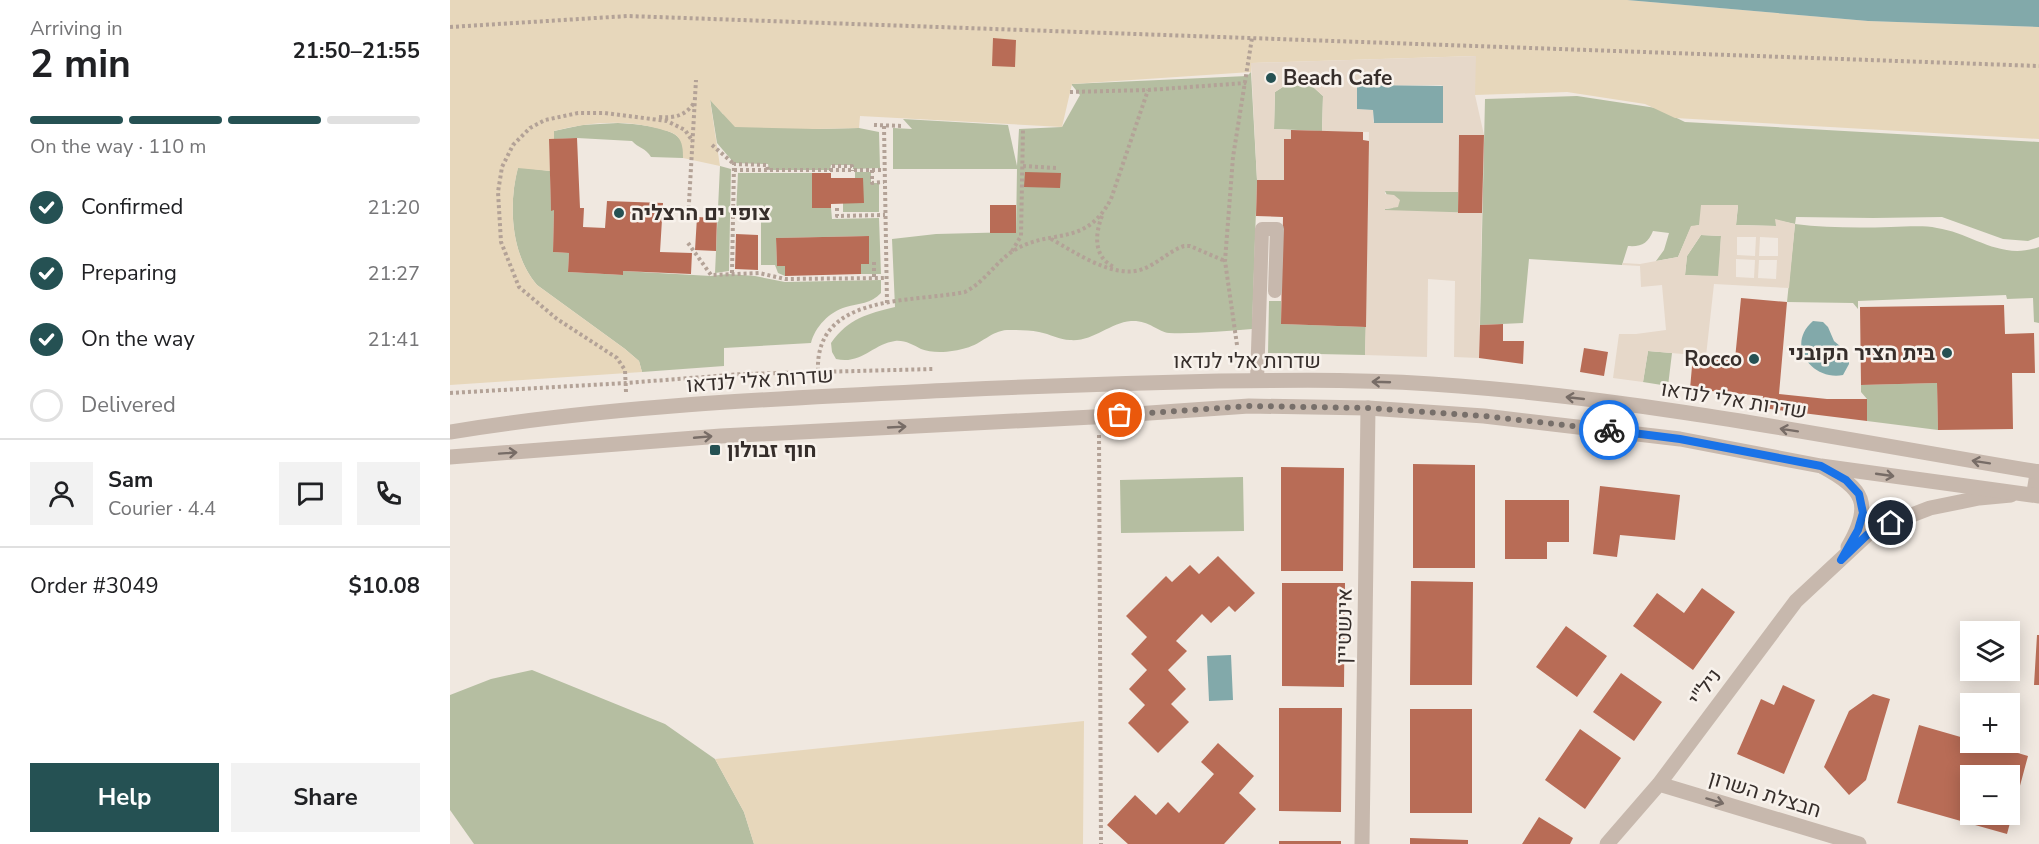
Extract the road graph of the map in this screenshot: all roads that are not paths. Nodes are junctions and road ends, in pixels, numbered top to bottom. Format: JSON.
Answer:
{"nodes":[{"id":1,"x":1275,"y":291,"type":"dead end"},
{"id":2,"x":1257,"y":381,"type":"junction"},
{"id":3,"x":1368,"y":408,"type":"junction"},
{"id":4,"x":450,"y":432,"type":"edge"},
{"id":5,"x":450,"y":457,"type":"edge"},
{"id":6,"x":1821,"y":466,"type":"junction"},
{"id":7,"x":2038,"y":472,"type":"edge"},
{"id":8,"x":2032,"y":495,"type":"edge"},
{"id":9,"x":1841,"y":560,"type":"junction"},
{"id":10,"x":1659,"y":784,"type":"junction"},
{"id":11,"x":1362,"y":844,"type":"edge"},
{"id":12,"x":1608,"y":844,"type":"edge"},
{"id":13,"x":1859,"y":844,"type":"edge"}],
"edges":[{"from":1,"to":2,"type":"lane"},
{"from":2,"to":4,"type":"street","name":"שדרות אלי לנדאו"},
{"from":7,"to":2,"type":"street","name":"שדרות אלי לנדאו","one_way":true},
{"from":5,"to":3,"type":"street","one_way":true},
{"from":3,"to":6,"type":"street"},
{"from":3,"to":11,"type":"street","name":"אינשטיין"},
{"from":6,"to":8,"type":"street","one_way":true},
{"from":6,"to":9,"type":"street","name":"ניל\"י"},
{"from":7,"to":8,"type":"lane"},
{"from":8,"to":9,"type":"street","name":"ניל\"י"},
{"from":9,"to":10,"type":"street","name":"ניל\"י"},
{"from":10,"to":12,"type":"street","name":"ניל\"י"},
{"from":10,"to":13,"type":"street","name":"חבצלת השרון","one_way":true}]}
